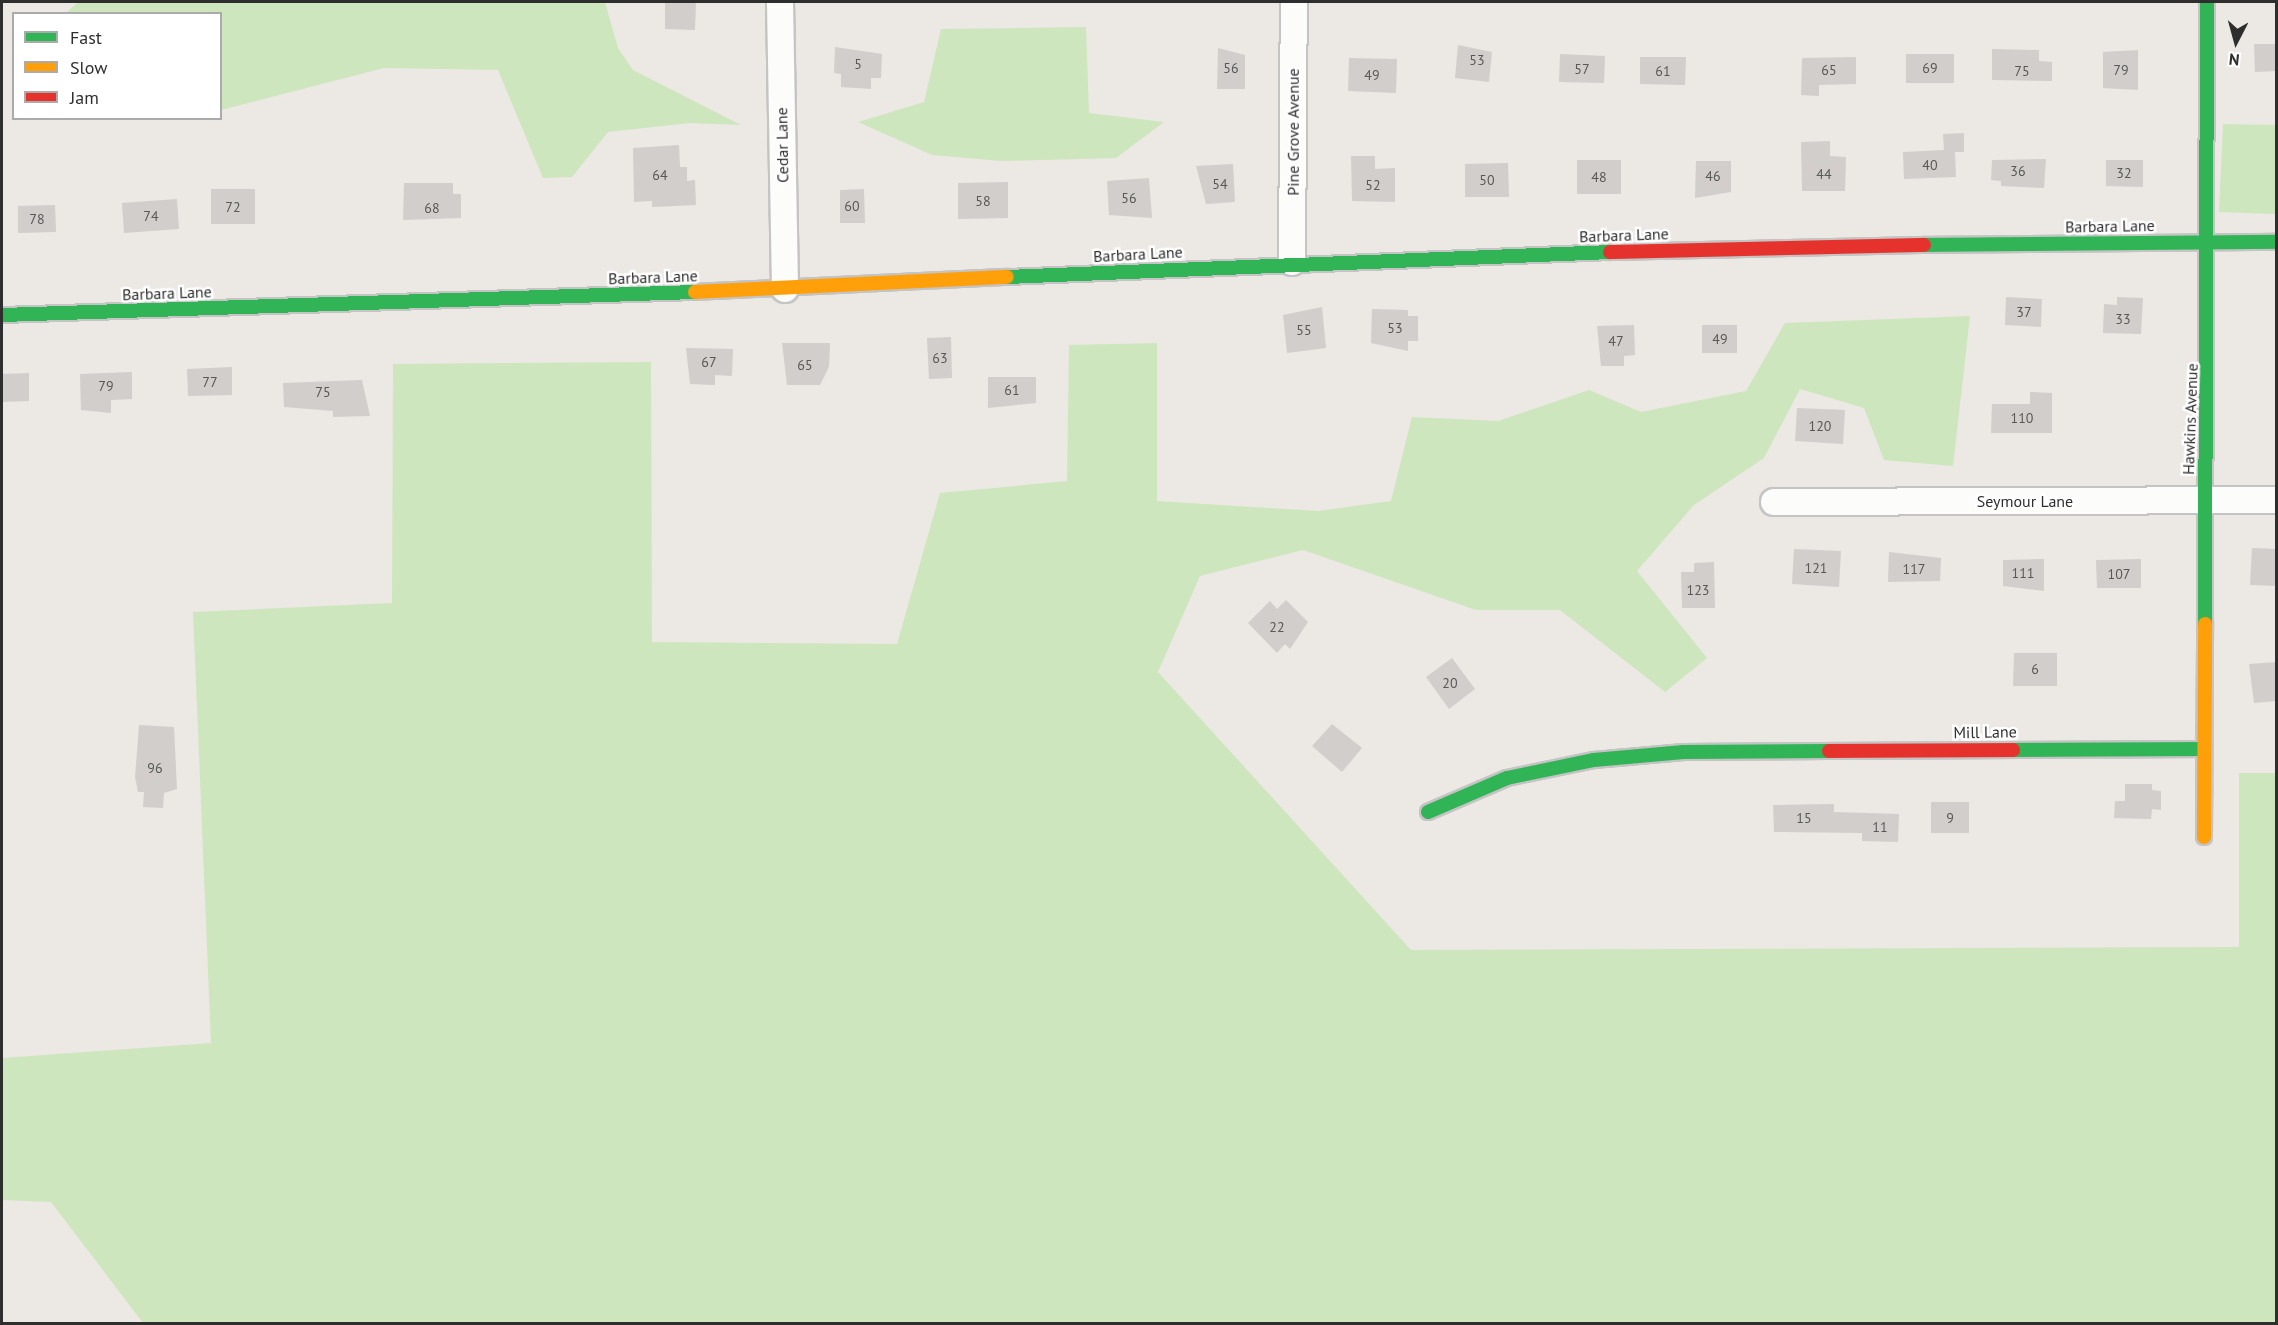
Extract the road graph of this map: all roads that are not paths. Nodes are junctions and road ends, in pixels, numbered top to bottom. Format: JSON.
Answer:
{"nodes":[{"id":1,"x":780,"y":2,"type":"edge"},
{"id":2,"x":1294,"y":2,"type":"edge"},
{"id":3,"x":2207,"y":2,"type":"edge"},
{"id":4,"x":2205,"y":241,"type":"junction"},
{"id":5,"x":2277,"y":242,"type":"edge"},
{"id":6,"x":1292,"y":262,"type":"junction"},
{"id":7,"x":785,"y":289,"type":"junction"},
{"id":8,"x":2,"y":315,"type":"edge"},
{"id":9,"x":2203,"y":500,"type":"junction"},
{"id":10,"x":2277,"y":500,"type":"edge"},
{"id":11,"x":1774,"y":502,"type":"dead end"},
{"id":12,"x":2200,"y":749,"type":"junction"},
{"id":13,"x":1428,"y":812,"type":"dead end"},
{"id":14,"x":2204,"y":837,"type":"dead end"}],
"edges":[{"from":1,"to":7,"type":"street","name":"Cedar Lane"},
{"from":2,"to":6,"type":"street","name":"Pine Grove Avenue"},
{"from":3,"to":4,"type":"street","name":"Hawkins Avenue"},
{"from":4,"to":5,"type":"street","name":"Barbara Lane"},
{"from":4,"to":6,"type":"street","name":"Barbara Lane"},
{"from":4,"to":9,"type":"street","name":"Hawkins Avenue"},
{"from":6,"to":7,"type":"street","name":"Barbara Lane"},
{"from":7,"to":8,"type":"street","name":"Barbara Lane"},
{"from":9,"to":10,"type":"street","name":"Seymour Lane"},
{"from":9,"to":11,"type":"street","name":"Seymour Lane"},
{"from":9,"to":12,"type":"street","name":"Hawkins Avenue"},
{"from":12,"to":13,"type":"street","name":"Mill Lane"},
{"from":12,"to":14,"type":"street","name":"Hawkins Avenue"}]}
